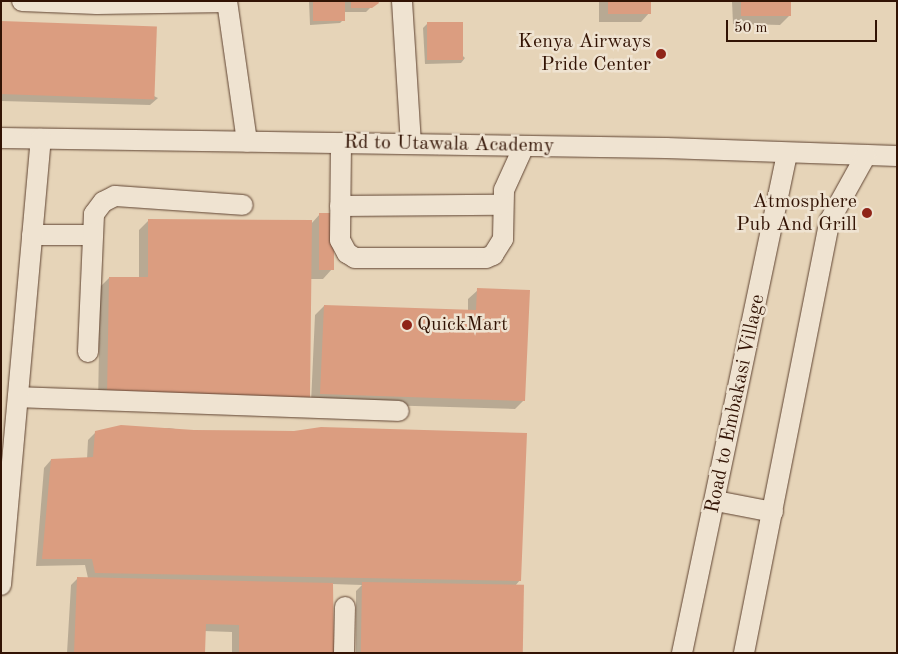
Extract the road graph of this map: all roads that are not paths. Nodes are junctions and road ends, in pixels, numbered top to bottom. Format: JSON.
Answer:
{"nodes":[{"id":1,"x":22,"y":1,"type":"edge"},
{"id":2,"x":227,"y":1,"type":"edge"},
{"id":3,"x":402,"y":1,"type":"edge"},
{"id":4,"x":1,"y":138,"type":"edge"},
{"id":5,"x":40,"y":139,"type":"junction"},
{"id":6,"x":247,"y":142,"type":"junction"},
{"id":7,"x":340,"y":143,"type":"junction"},
{"id":8,"x":411,"y":144,"type":"junction"},
{"id":9,"x":524,"y":146,"type":"junction"},
{"id":10,"x":787,"y":154,"type":"junction"},
{"id":11,"x":866,"y":155,"type":"junction"},
{"id":12,"x":897,"y":156,"type":"edge"},
{"id":13,"x":243,"y":205,"type":"dead end"},
{"id":14,"x":340,"y":206,"type":"junction"},
{"id":15,"x":502,"y":206,"type":"junction"},
{"id":16,"x":32,"y":235,"type":"junction"},
{"id":17,"x":92,"y":235,"type":"junction"},
{"id":18,"x":88,"y":352,"type":"dead end"},
{"id":19,"x":18,"y":397,"type":"junction"},
{"id":20,"x":399,"y":411,"type":"dead end"},
{"id":21,"x":716,"y":501,"type":"junction"},
{"id":22,"x":773,"y":512,"type":"junction"},
{"id":23,"x":1,"y":583,"type":"edge"},
{"id":24,"x":345,"y":607,"type":"dead end"},
{"id":25,"x":344,"y":653,"type":"edge"},
{"id":26,"x":682,"y":653,"type":"edge"},
{"id":27,"x":744,"y":653,"type":"edge"}],
"edges":[{"from":1,"to":2,"type":"street"},
{"from":2,"to":6,"type":"street"},
{"from":3,"to":8,"type":"street"},
{"from":4,"to":5,"type":"street","name":"Rd to Utawala Academy"},
{"from":5,"to":6,"type":"street","name":"Rd to Utawala Academy"},
{"from":5,"to":16,"type":"street"},
{"from":6,"to":7,"type":"street","name":"Rd to Utawala Academy"},
{"from":7,"to":8,"type":"street","name":"Rd to Utawala Academy"},
{"from":7,"to":14,"type":"street"},
{"from":8,"to":9,"type":"street","name":"Rd to Utawala Academy"},
{"from":9,"to":10,"type":"street","name":"Rd to Utawala Academy"},
{"from":9,"to":15,"type":"street"},
{"from":10,"to":11,"type":"street","name":"Rd to Utawala Academy"},
{"from":10,"to":21,"type":"street","name":"Road to Embakasi Village"},
{"from":11,"to":12,"type":"street","name":"Rd to Utawala Academy"},
{"from":11,"to":22,"type":"street"},
{"from":13,"to":17,"type":"street"},
{"from":14,"to":15,"type":"street"},
{"from":14,"to":15,"type":"street"},
{"from":16,"to":17,"type":"street"},
{"from":16,"to":19,"type":"street"},
{"from":17,"to":18,"type":"street"},
{"from":19,"to":20,"type":"street"},
{"from":19,"to":23,"type":"street"},
{"from":21,"to":22,"type":"street"},
{"from":21,"to":26,"type":"street","name":"Road to Embakasi Village"},
{"from":22,"to":27,"type":"street"},
{"from":24,"to":25,"type":"street"}]}
